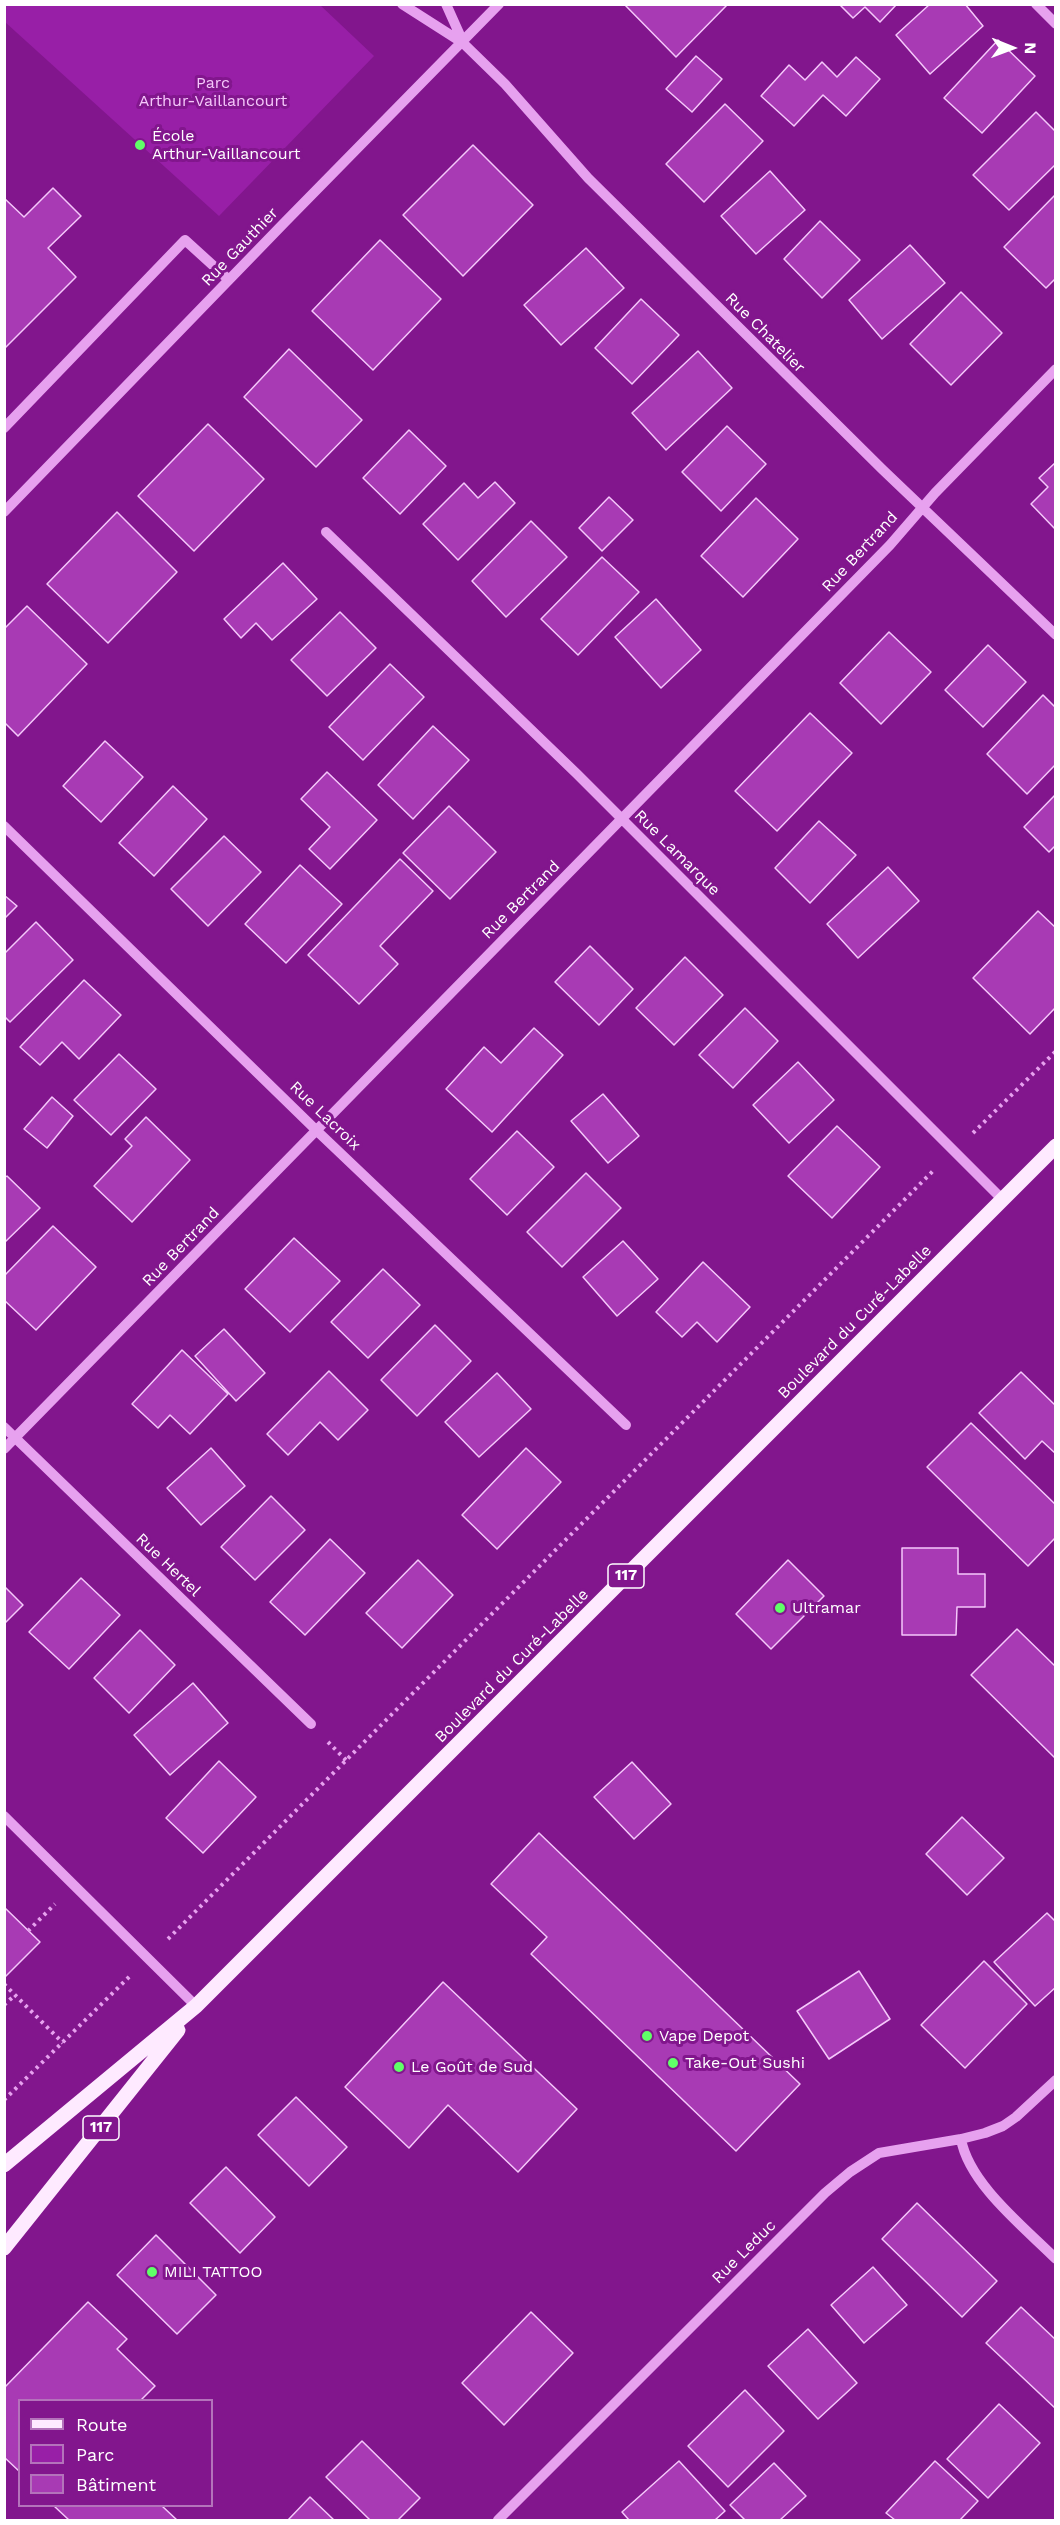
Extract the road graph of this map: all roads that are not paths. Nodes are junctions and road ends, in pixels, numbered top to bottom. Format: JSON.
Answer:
{"nodes":[{"id":1,"x":402,"y":4,"type":"edge"},
{"id":2,"x":446,"y":4,"type":"edge"},
{"id":3,"x":499,"y":4,"type":"edge"},
{"id":4,"x":1036,"y":4,"type":"edge"},
{"id":5,"x":1056,"y":24,"type":"edge"},
{"id":6,"x":463,"y":43,"type":"junction"},
{"id":7,"x":228,"y":280,"type":"junction"},
{"id":8,"x":1056,"y":369,"type":"edge"},
{"id":9,"x":4,"y":428,"type":"edge"},
{"id":10,"x":922,"y":507,"type":"junction"},
{"id":11,"x":4,"y":512,"type":"edge"},
{"id":12,"x":326,"y":532,"type":"dead end"},
{"id":13,"x":1056,"y":635,"type":"edge"},
{"id":14,"x":621,"y":818,"type":"junction"},
{"id":15,"x":4,"y":826,"type":"edge"},
{"id":16,"x":316,"y":1130,"type":"junction"},
{"id":17,"x":1056,"y":1146,"type":"edge"},
{"id":18,"x":1002,"y":1199,"type":"junction"},
{"id":19,"x":626,"y":1425,"type":"dead end"},
{"id":20,"x":4,"y":1427,"type":"edge"},
{"id":21,"x":16,"y":1437,"type":"junction"},
{"id":22,"x":4,"y":1449,"type":"edge"},
{"id":23,"x":311,"y":1724,"type":"dead end"},
{"id":24,"x":4,"y":1816,"type":"edge"},
{"id":25,"x":196,"y":2006,"type":"junction"},
{"id":26,"x":1056,"y":2080,"type":"edge"},
{"id":27,"x":961,"y":2139,"type":"junction"},
{"id":28,"x":4,"y":2165,"type":"edge"},
{"id":29,"x":4,"y":2248,"type":"edge"},
{"id":30,"x":1056,"y":2259,"type":"edge"},
{"id":31,"x":498,"y":2520,"type":"edge"}],
"edges":[{"from":1,"to":6,"type":"street"},
{"from":2,"to":6,"type":"street"},
{"from":3,"to":6,"type":"street","name":"Rue Gauthier"},
{"from":4,"to":5,"type":"street"},
{"from":6,"to":7,"type":"street","name":"Rue Gauthier"},
{"from":6,"to":10,"type":"street","name":"Rue Chatelier"},
{"from":7,"to":9,"type":"street"},
{"from":7,"to":11,"type":"street","name":"Rue Gauthier"},
{"from":8,"to":10,"type":"street","name":"Rue Bertrand"},
{"from":10,"to":13,"type":"street","name":"Rue Chatelier"},
{"from":10,"to":14,"type":"street","name":"Rue Bertrand"},
{"from":12,"to":14,"type":"street","name":"Rue Lamarque"},
{"from":14,"to":16,"type":"street","name":"Rue Bertrand"},
{"from":14,"to":18,"type":"street","name":"Rue Lamarque"},
{"from":15,"to":16,"type":"street","name":"Rue Lacroix"},
{"from":16,"to":19,"type":"street","name":"Rue Lacroix"},
{"from":16,"to":21,"type":"street","name":"Rue Bertrand"},
{"from":17,"to":18,"type":"main road","name":"Boulevard du Curé-Labelle","number":"117"},
{"from":18,"to":25,"type":"main road","name":"Boulevard du Curé-Labelle","number":"117"},
{"from":20,"to":21,"type":"street","name":"Rue Hertel"},
{"from":21,"to":22,"type":"street","name":"Rue Bertrand"},
{"from":21,"to":23,"type":"street","name":"Rue Hertel"},
{"from":24,"to":25,"type":"street"},
{"from":25,"to":28,"type":"main road","name":"Boulevard du Curé-Labelle","number":"117"},
{"from":25,"to":29,"type":"main road","name":"Boulevard du Curé-Labelle","number":"117"},
{"from":26,"to":27,"type":"street","name":"Rue Leduc"},
{"from":27,"to":30,"type":"street"},
{"from":27,"to":31,"type":"street","name":"Rue Leduc"}]}
